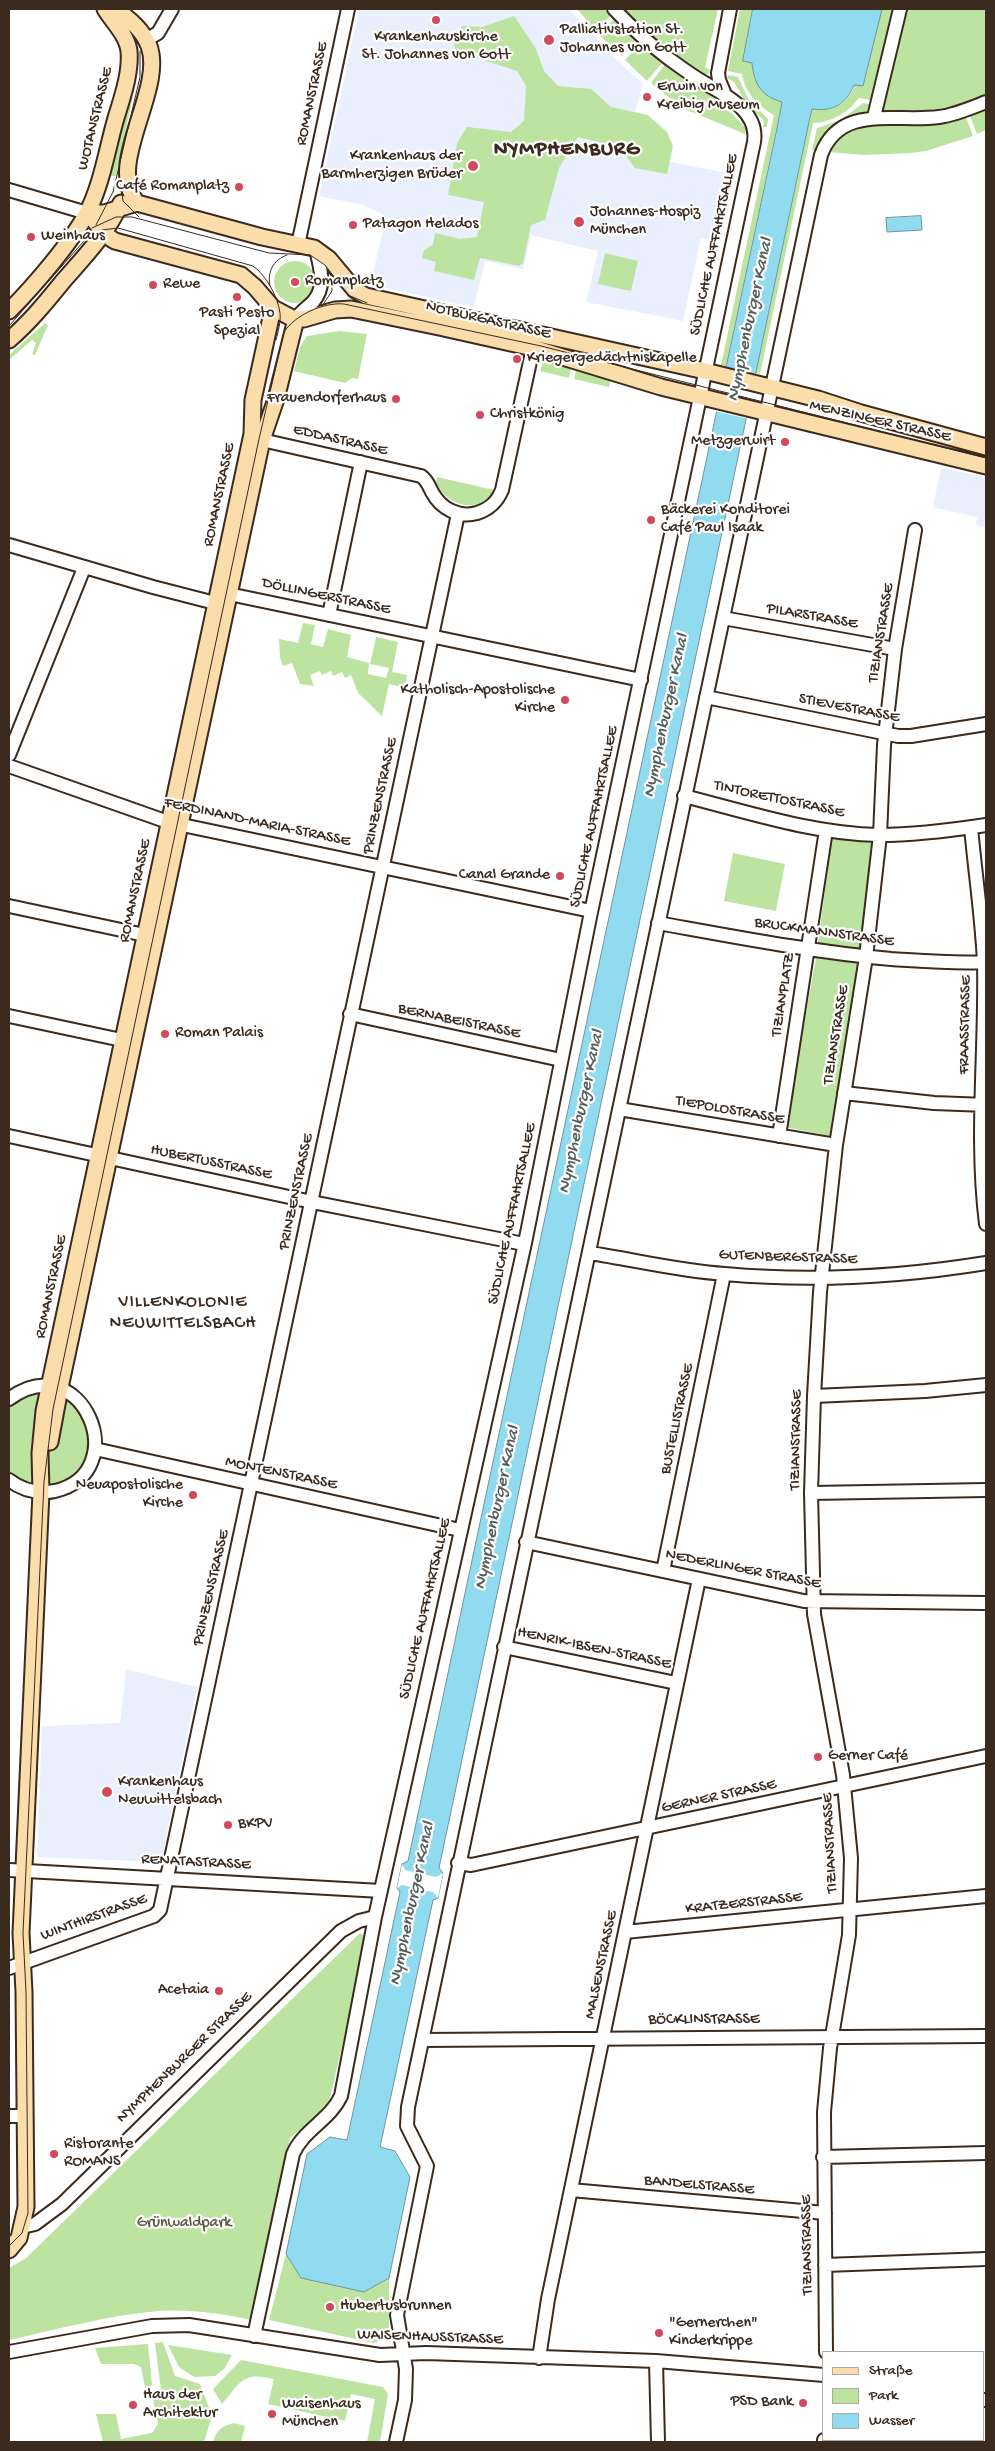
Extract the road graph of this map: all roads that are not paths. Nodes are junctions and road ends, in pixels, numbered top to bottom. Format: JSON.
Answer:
{"nodes":[{"id":1,"x":105,"y":9,"type":"edge"},
{"id":2,"x":116,"y":9,"type":"edge"},
{"id":3,"x":172,"y":9,"type":"edge"},
{"id":4,"x":348,"y":9,"type":"edge"},
{"id":5,"x":614,"y":9,"type":"edge"},
{"id":6,"x":730,"y":9,"type":"edge"},
{"id":7,"x":900,"y":9,"type":"edge"},
{"id":8,"x":146,"y":40,"type":"junction"},
{"id":9,"x":724,"y":92,"type":"junction"},
{"id":10,"x":986,"y":102,"type":"edge"},
{"id":11,"x":874,"y":117,"type":"junction"},
{"id":12,"x":128,"y":182,"type":"junction"},
{"id":13,"x":9,"y":190,"type":"edge"},
{"id":14,"x":137,"y":203,"type":"junction"},
{"id":15,"x":119,"y":208,"type":"junction"},
{"id":16,"x":86,"y":213,"type":"junction"},
{"id":17,"x":104,"y":233,"type":"junction"},
{"id":18,"x":126,"y":244,"type":"junction"},
{"id":19,"x":298,"y":244,"type":"junction"},
{"id":20,"x":316,"y":249,"type":"junction"},
{"id":21,"x":91,"y":252,"type":"junction"},
{"id":22,"x":272,"y":308,"type":"junction"},
{"id":23,"x":9,"y":311,"type":"edge"},
{"id":24,"x":296,"y":319,"type":"junction"},
{"id":25,"x":9,"y":340,"type":"edge"},
{"id":26,"x":533,"y":348,"type":"junction"},
{"id":27,"x":712,"y":373,"type":"junction"},
{"id":28,"x":765,"y":386,"type":"junction"},
{"id":29,"x":706,"y":398,"type":"junction"},
{"id":30,"x":759,"y":411,"type":"junction"},
{"id":31,"x":256,"y":438,"type":"junction"},
{"id":32,"x":986,"y":447,"type":"edge"},
{"id":33,"x":362,"y":462,"type":"junction"},
{"id":34,"x":986,"y":466,"type":"edge"},
{"id":35,"x":458,"y":514,"type":"junction"},
{"id":36,"x":915,"y":530,"type":"dead end"},
{"id":37,"x":9,"y":545,"type":"edge"},
{"id":38,"x":84,"y":568,"type":"junction"},
{"id":39,"x":229,"y":594,"type":"junction"},
{"id":40,"x":215,"y":603,"type":"junction"},
{"id":41,"x":328,"y":615,"type":"junction"},
{"id":42,"x":723,"y":618,"type":"junction"},
{"id":43,"x":432,"y":636,"type":"junction"},
{"id":44,"x":895,"y":649,"type":"junction"},
{"id":45,"x":641,"y":680,"type":"junction"},
{"id":46,"x":706,"y":697,"type":"junction"},
{"id":47,"x":986,"y":724,"type":"edge"},
{"id":48,"x":885,"y":734,"type":"junction"},
{"id":49,"x":9,"y":755,"type":"edge"},
{"id":50,"x":9,"y":766,"type":"edge"},
{"id":51,"x":684,"y":796,"type":"junction"},
{"id":52,"x":174,"y":823,"type":"junction"},
{"id":53,"x":986,"y":825,"type":"edge"},
{"id":54,"x":970,"y":827,"type":"junction"},
{"id":55,"x":826,"y":830,"type":"junction"},
{"id":56,"x":880,"y":835,"type":"junction"},
{"id":57,"x":383,"y":866,"type":"junction"},
{"id":58,"x":9,"y":906,"type":"edge"},
{"id":59,"x":591,"y":911,"type":"junction"},
{"id":60,"x":658,"y":923,"type":"junction"},
{"id":61,"x":150,"y":936,"type":"junction"},
{"id":62,"x":808,"y":948,"type":"junction"},
{"id":63,"x":866,"y":957,"type":"junction"},
{"id":64,"x":985,"y":962,"type":"edge"},
{"id":65,"x":350,"y":1014,"type":"junction"},
{"id":66,"x":9,"y":1016,"type":"edge"},
{"id":67,"x":128,"y":1042,"type":"junction"},
{"id":68,"x":561,"y":1060,"type":"junction"},
{"id":69,"x":844,"y":1093,"type":"junction"},
{"id":70,"x":983,"y":1106,"type":"edge"},
{"id":71,"x":618,"y":1109,"type":"junction"},
{"id":72,"x":9,"y":1136,"type":"edge"},
{"id":73,"x":779,"y":1136,"type":"junction"},
{"id":74,"x":836,"y":1145,"type":"junction"},
{"id":75,"x":104,"y":1157,"type":"junction"},
{"id":76,"x":312,"y":1202,"type":"junction"},
{"id":77,"x":986,"y":1224,"type":"edge"},
{"id":78,"x":524,"y":1244,"type":"junction"},
{"id":79,"x":590,"y":1253,"type":"junction"},
{"id":80,"x":986,"y":1263,"type":"edge"},
{"id":81,"x":724,"y":1274,"type":"junction"},
{"id":82,"x":822,"y":1278,"type":"junction"},
{"id":83,"x":986,"y":1385,"type":"edge"},
{"id":84,"x":54,"y":1388,"type":"junction"},
{"id":85,"x":814,"y":1396,"type":"junction"},
{"id":86,"x":9,"y":1399,"type":"edge"},
{"id":87,"x":95,"y":1449,"type":"junction"},
{"id":88,"x":9,"y":1480,"type":"edge"},
{"id":89,"x":252,"y":1484,"type":"junction"},
{"id":90,"x":42,"y":1487,"type":"junction"},
{"id":91,"x":986,"y":1490,"type":"edge"},
{"id":92,"x":811,"y":1493,"type":"junction"},
{"id":93,"x":460,"y":1530,"type":"junction"},
{"id":94,"x":526,"y":1542,"type":"junction"},
{"id":95,"x":663,"y":1571,"type":"junction"},
{"id":96,"x":699,"y":1579,"type":"junction"},
{"id":97,"x":814,"y":1602,"type":"junction"},
{"id":98,"x":986,"y":1603,"type":"edge"},
{"id":99,"x":504,"y":1647,"type":"junction"},
{"id":100,"x":676,"y":1683,"type":"junction"},
{"id":101,"x":986,"y":1756,"type":"edge"},
{"id":102,"x":845,"y":1787,"type":"junction"},
{"id":103,"x":646,"y":1829,"type":"junction"},
{"id":104,"x":458,"y":1863,"type":"junction"},
{"id":105,"x":16,"y":1870,"type":"edge"},
{"id":106,"x":167,"y":1878,"type":"junction"},
{"id":107,"x":381,"y":1891,"type":"junction"},
{"id":108,"x":986,"y":1896,"type":"edge"},
{"id":109,"x":850,"y":1909,"type":"junction"},
{"id":110,"x":375,"y":1917,"type":"junction"},
{"id":111,"x":625,"y":1932,"type":"junction"},
{"id":112,"x":15,"y":1965,"type":"edge"},
{"id":113,"x":986,"y":2036,"type":"edge"},
{"id":114,"x":832,"y":2037,"type":"junction"},
{"id":115,"x":603,"y":2038,"type":"junction"},
{"id":116,"x":422,"y":2040,"type":"junction"},
{"id":117,"x":9,"y":2116,"type":"edge"},
{"id":118,"x":25,"y":2116,"type":"junction"},
{"id":119,"x":986,"y":2153,"type":"edge"},
{"id":120,"x":823,"y":2157,"type":"junction"},
{"id":121,"x":572,"y":2190,"type":"junction"},
{"id":122,"x":824,"y":2214,"type":"junction"},
{"id":123,"x":22,"y":2227,"type":"junction"},
{"id":124,"x":9,"y":2236,"type":"edge"},
{"id":125,"x":9,"y":2250,"type":"edge"},
{"id":126,"x":986,"y":2259,"type":"edge"},
{"id":127,"x":825,"y":2265,"type":"junction"},
{"id":128,"x":254,"y":2336,"type":"junction"},
{"id":129,"x":826,"y":2351,"type":"edge"},
{"id":130,"x":9,"y":2352,"type":"edge"},
{"id":131,"x":403,"y":2355,"type":"junction"},
{"id":132,"x":539,"y":2358,"type":"junction"},
{"id":133,"x":656,"y":2361,"type":"junction"},
{"id":134,"x":822,"y":2375,"type":"edge"},
{"id":135,"x":396,"y":2442,"type":"edge"},
{"id":136,"x":658,"y":2442,"type":"edge"}],
"edges":[{"from":1,"to":16,"type":"main road","name":"WOTANSTRASSE"},
{"from":2,"to":8,"type":"main road"},
{"from":3,"to":8,"type":"street"},
{"from":4,"to":19,"type":"street","name":"ROMANSTRASSE"},
{"from":5,"to":9,"type":"street"},
{"from":6,"to":9,"type":"street"},
{"from":7,"to":11,"type":"street"},
{"from":8,"to":12,"type":"main road"},
{"from":9,"to":27,"type":"street","name":"SÜDLICHE AUFFAHRTSALLEE"},
{"from":10,"to":11,"type":"street"},
{"from":11,"to":28,"type":"street"},
{"from":12,"to":14,"type":"main road"},
{"from":12,"to":15,"type":"main road"},
{"from":13,"to":16,"type":"street"},
{"from":14,"to":15,"type":"main road"},
{"from":14,"to":19,"type":"main road"},
{"from":15,"to":16,"type":"main road"},
{"from":15,"to":17,"type":"main road"},
{"from":16,"to":17,"type":"main road"},
{"from":16,"to":23,"type":"main road","name":"WOTANSTRASSE"},
{"from":17,"to":18,"type":"main road"},
{"from":17,"to":21,"type":"main road"},
{"from":18,"to":21,"type":"main road"},
{"from":18,"to":22,"type":"main road"},
{"from":19,"to":20,"type":"main road"},
{"from":20,"to":24,"type":"street"},
{"from":20,"to":27,"type":"main road","name":"NOTBURGASTRASSE"},
{"from":21,"to":25,"type":"main road"},
{"from":22,"to":24,"type":"main road"},
{"from":22,"to":31,"type":"main road","name":"ROMANSTRASSE"},
{"from":24,"to":26,"type":"main road","name":"NOTBURGASTRASSE"},
{"from":24,"to":31,"type":"main road","name":"ROMANSTRASSE"},
{"from":26,"to":29,"type":"main road","name":"NOTBURGASTRASSE"},
{"from":26,"to":35,"type":"street"},
{"from":27,"to":28,"type":"main road","name":"NOTBURGASTRASSE"},
{"from":27,"to":29,"type":"street","name":"SÜDLICHE AUFFAHRTSALLEE"},
{"from":28,"to":30,"type":"street"},
{"from":28,"to":32,"type":"main road","name":"MENZINGER STRASSE"},
{"from":29,"to":30,"type":"main road","name":"NOTBURGASTRASSE"},
{"from":29,"to":45,"type":"street","name":"SÜDLICHE AUFFAHRTSALLEE"},
{"from":30,"to":34,"type":"main road","name":"MENZINGER STRASSE"},
{"from":30,"to":42,"type":"street"},
{"from":31,"to":33,"type":"street","name":"EDDASTRASSE"},
{"from":31,"to":39,"type":"main road","name":"ROMANSTRASSE"},
{"from":31,"to":40,"type":"main road","name":"ROMANSTRASSE"},
{"from":33,"to":35,"type":"street","name":"EDDASTRASSE"},
{"from":33,"to":41,"type":"street"},
{"from":35,"to":43,"type":"street","name":"PRINZENSTRASSE"},
{"from":36,"to":44,"type":"street","name":"TIZIANSTRASSE"},
{"from":37,"to":38,"type":"street"},
{"from":38,"to":40,"type":"street"},
{"from":38,"to":49,"type":"street"},
{"from":39,"to":40,"type":"street"},
{"from":39,"to":41,"type":"street","name":"DÖLLINGERSTRASSE"},
{"from":39,"to":52,"type":"main road","name":"ROMANSTRASSE"},
{"from":40,"to":52,"type":"main road","name":"ROMANSTRASSE"},
{"from":41,"to":43,"type":"street","name":"DÖLLINGERSTRASSE"},
{"from":42,"to":44,"type":"street","name":"PILARSTRASSE"},
{"from":42,"to":46,"type":"street"},
{"from":43,"to":45,"type":"street","name":"DÖLLINGERSTRASSE"},
{"from":43,"to":57,"type":"street","name":"PRINZENSTRASSE"},
{"from":44,"to":48,"type":"street","name":"TIZIANSTRASSE"},
{"from":45,"to":59,"type":"street","name":"SÜDLICHE AUFFAHRTSALLEE"},
{"from":46,"to":48,"type":"street","name":"STIEVESTRASSE"},
{"from":46,"to":51,"type":"street"},
{"from":47,"to":48,"type":"street","name":"STIEVESTRASSE"},
{"from":48,"to":56,"type":"street","name":"TIZIANSTRASSE"},
{"from":50,"to":52,"type":"street","name":"FERDINAND-MARIA-STRASSE"},
{"from":51,"to":55,"type":"street","name":"TINTORETTOSTRASSE"},
{"from":51,"to":60,"type":"street"},
{"from":52,"to":57,"type":"street","name":"FERDINAND-MARIA-STRASSE"},
{"from":52,"to":61,"type":"main road","name":"ROMANSTRASSE"},
{"from":53,"to":54,"type":"street","name":"TINTORETTOSTRASSE"},
{"from":54,"to":56,"type":"street","name":"TINTORETTOSTRASSE"},
{"from":54,"to":64,"type":"street","name":"FRAASSTRASSE"},
{"from":55,"to":56,"type":"street","name":"TINTORETTOSTRASSE"},
{"from":55,"to":62,"type":"street","name":"TIZIANPLATZ"},
{"from":56,"to":63,"type":"street","name":"TIZIANSTRASSE"},
{"from":57,"to":59,"type":"street","name":"FERDINAND-MARIA-STRASSE"},
{"from":57,"to":65,"type":"street","name":"PRINZENSTRASSE"},
{"from":58,"to":61,"type":"street"},
{"from":59,"to":68,"type":"street","name":"SÜDLICHE AUFFAHRTSALLEE"},
{"from":60,"to":62,"type":"street","name":"BRUCKMANNSTRASSE"},
{"from":60,"to":71,"type":"street"},
{"from":61,"to":67,"type":"main road","name":"ROMANSTRASSE"},
{"from":62,"to":63,"type":"street","name":"BRUCKMANNSTRASSE"},
{"from":62,"to":73,"type":"street","name":"TIZIANPLATZ"},
{"from":63,"to":64,"type":"street","name":"BRUCKMANNSTRASSE"},
{"from":63,"to":69,"type":"street","name":"TIZIANSTRASSE"},
{"from":64,"to":70,"type":"street","name":"FRAASSTRASSE"},
{"from":65,"to":68,"type":"street","name":"BERNABEISTRASSE"},
{"from":65,"to":76,"type":"street","name":"PRINZENSTRASSE"},
{"from":66,"to":67,"type":"street"},
{"from":67,"to":75,"type":"main road","name":"ROMANSTRASSE"},
{"from":68,"to":78,"type":"street","name":"SÜDLICHE AUFFAHRTSALLEE"},
{"from":69,"to":70,"type":"street"},
{"from":69,"to":74,"type":"street","name":"TIZIANSTRASSE"},
{"from":70,"to":77,"type":"street","name":"FRAASSTRASSE"},
{"from":71,"to":73,"type":"street","name":"TIEPOLOSTRASSE"},
{"from":71,"to":79,"type":"street"},
{"from":72,"to":75,"type":"street","name":"HUBERTUSSTRASSE"},
{"from":73,"to":74,"type":"street","name":"TIEPOLOSTRASSE"},
{"from":74,"to":82,"type":"street","name":"TIZIANSTRASSE"},
{"from":75,"to":76,"type":"street","name":"HUBERTUSSTRASSE"},
{"from":75,"to":84,"type":"main road","name":"ROMANSTRASSE"},
{"from":76,"to":78,"type":"street","name":"HUBERTUSSTRASSE"},
{"from":76,"to":89,"type":"street","name":"PRINZENSTRASSE"},
{"from":78,"to":93,"type":"street","name":"SÜDLICHE AUFFAHRTSALLEE"},
{"from":79,"to":81,"type":"street","name":"GUTENBERGSTRASSE"},
{"from":79,"to":94,"type":"street"},
{"from":80,"to":82,"type":"street","name":"GUTENBERGSTRASSE"},
{"from":81,"to":82,"type":"street","name":"GUTENBERGSTRASSE"},
{"from":81,"to":95,"type":"street","name":"BUSTELLISTRASSE"},
{"from":82,"to":85,"type":"street","name":"TIZIANSTRASSE"},
{"from":83,"to":85,"type":"street"},
{"from":84,"to":86,"type":"street"},
{"from":84,"to":87,"type":"street"},
{"from":84,"to":90,"type":"main road","name":"ROMANSTRASSE"},
{"from":85,"to":92,"type":"street","name":"TIZIANSTRASSE"},
{"from":87,"to":89,"type":"street","name":"MONTENSTRASSE"},
{"from":87,"to":90,"type":"street"},
{"from":88,"to":90,"type":"street"},
{"from":89,"to":93,"type":"street","name":"MONTENSTRASSE"},
{"from":89,"to":106,"type":"street","name":"PRINZENSTRASSE"},
{"from":90,"to":105,"type":"main road","name":"ROMANSTRASSE"},
{"from":91,"to":92,"type":"street"},
{"from":92,"to":97,"type":"street","name":"TIZIANSTRASSE"},
{"from":93,"to":107,"type":"street","name":"SÜDLICHE AUFFAHRTSALLEE"},
{"from":94,"to":95,"type":"street","name":"NEDERLINGER STRASSE"},
{"from":94,"to":99,"type":"street"},
{"from":95,"to":96,"type":"street","name":"NEDERLINGER STRASSE"},
{"from":96,"to":97,"type":"street","name":"NEDERLINGER STRASSE"},
{"from":96,"to":100,"type":"street","name":"MALSENSTRASSE"},
{"from":97,"to":98,"type":"street","name":"NEDERLINGER STRASSE"},
{"from":97,"to":102,"type":"street","name":"TIZIANSTRASSE"},
{"from":99,"to":100,"type":"street","name":"HENRIK-IBSEN-STRASSE"},
{"from":99,"to":104,"type":"street"},
{"from":100,"to":103,"type":"street","name":"MALSENSTRASSE"},
{"from":101,"to":102,"type":"street","name":"GERNER STRASSE"},
{"from":102,"to":103,"type":"street","name":"GERNER STRASSE"},
{"from":102,"to":109,"type":"street","name":"TIZIANSTRASSE"},
{"from":103,"to":104,"type":"street","name":"GERNER STRASSE"},
{"from":103,"to":111,"type":"street","name":"MALSENSTRASSE"},
{"from":104,"to":116,"type":"street"},
{"from":105,"to":106,"type":"street","name":"RENATASTRASSE"},
{"from":105,"to":112,"type":"main road","name":"ROMANSTRASSE"},
{"from":106,"to":107,"type":"street","name":"RENATASTRASSE"},
{"from":106,"to":112,"type":"street","name":"WINTHIRSTRASSE"},
{"from":107,"to":110,"type":"street","name":"SÜDLICHE AUFFAHRTSALLEE"},
{"from":108,"to":109,"type":"street","name":"KRATZERSTRASSE"},
{"from":109,"to":111,"type":"street","name":"KRATZERSTRASSE"},
{"from":109,"to":114,"type":"street","name":"TIZIANSTRASSE"},
{"from":110,"to":123,"type":"street","name":"NYMPHENBURGER STRASSE"},
{"from":110,"to":128,"type":"street","name":"SÜDLICHE AUFFAHRTSALLEE"},
{"from":111,"to":115,"type":"street","name":"MALSENSTRASSE"},
{"from":112,"to":118,"type":"main road","name":"ROMANSTRASSE"},
{"from":113,"to":114,"type":"street","name":"BÖCKLINSTRASSE"},
{"from":114,"to":115,"type":"street","name":"BÖCKLINSTRASSE"},
{"from":114,"to":120,"type":"street","name":"TIZIANSTRASSE"},
{"from":115,"to":116,"type":"street","name":"BÖCKLINSTRASSE"},
{"from":115,"to":121,"type":"street","name":"MALSENSTRASSE"},
{"from":116,"to":131,"type":"street"},
{"from":117,"to":118,"type":"street"},
{"from":118,"to":123,"type":"main road","name":"ROMANSTRASSE"},
{"from":119,"to":120,"type":"street"},
{"from":120,"to":122,"type":"street","name":"TIZIANSTRASSE"},
{"from":121,"to":122,"type":"street","name":"BANDELSTRASSE"},
{"from":121,"to":132,"type":"street","name":"MALSENSTRASSE"},
{"from":122,"to":127,"type":"street","name":"TIZIANSTRASSE"},
{"from":123,"to":124,"type":"main road","name":"NYMPHENBURGER STRASSE"},
{"from":123,"to":125,"type":"main road"},
{"from":126,"to":127,"type":"street"},
{"from":127,"to":129,"type":"street","name":"TIZIANSTRASSE"},
{"from":128,"to":130,"type":"street","name":"WAISENHAUSSTRASSE"},
{"from":128,"to":131,"type":"street","name":"WAISENHAUSSTRASSE"},
{"from":131,"to":132,"type":"street","name":"WAISENHAUSSTRASSE"},
{"from":131,"to":135,"type":"street"},
{"from":132,"to":133,"type":"street","name":"WAISENHAUSSTRASSE"},
{"from":133,"to":134,"type":"street","name":"WAISENHAUSSTRASSE"},
{"from":133,"to":136,"type":"street"}]}
